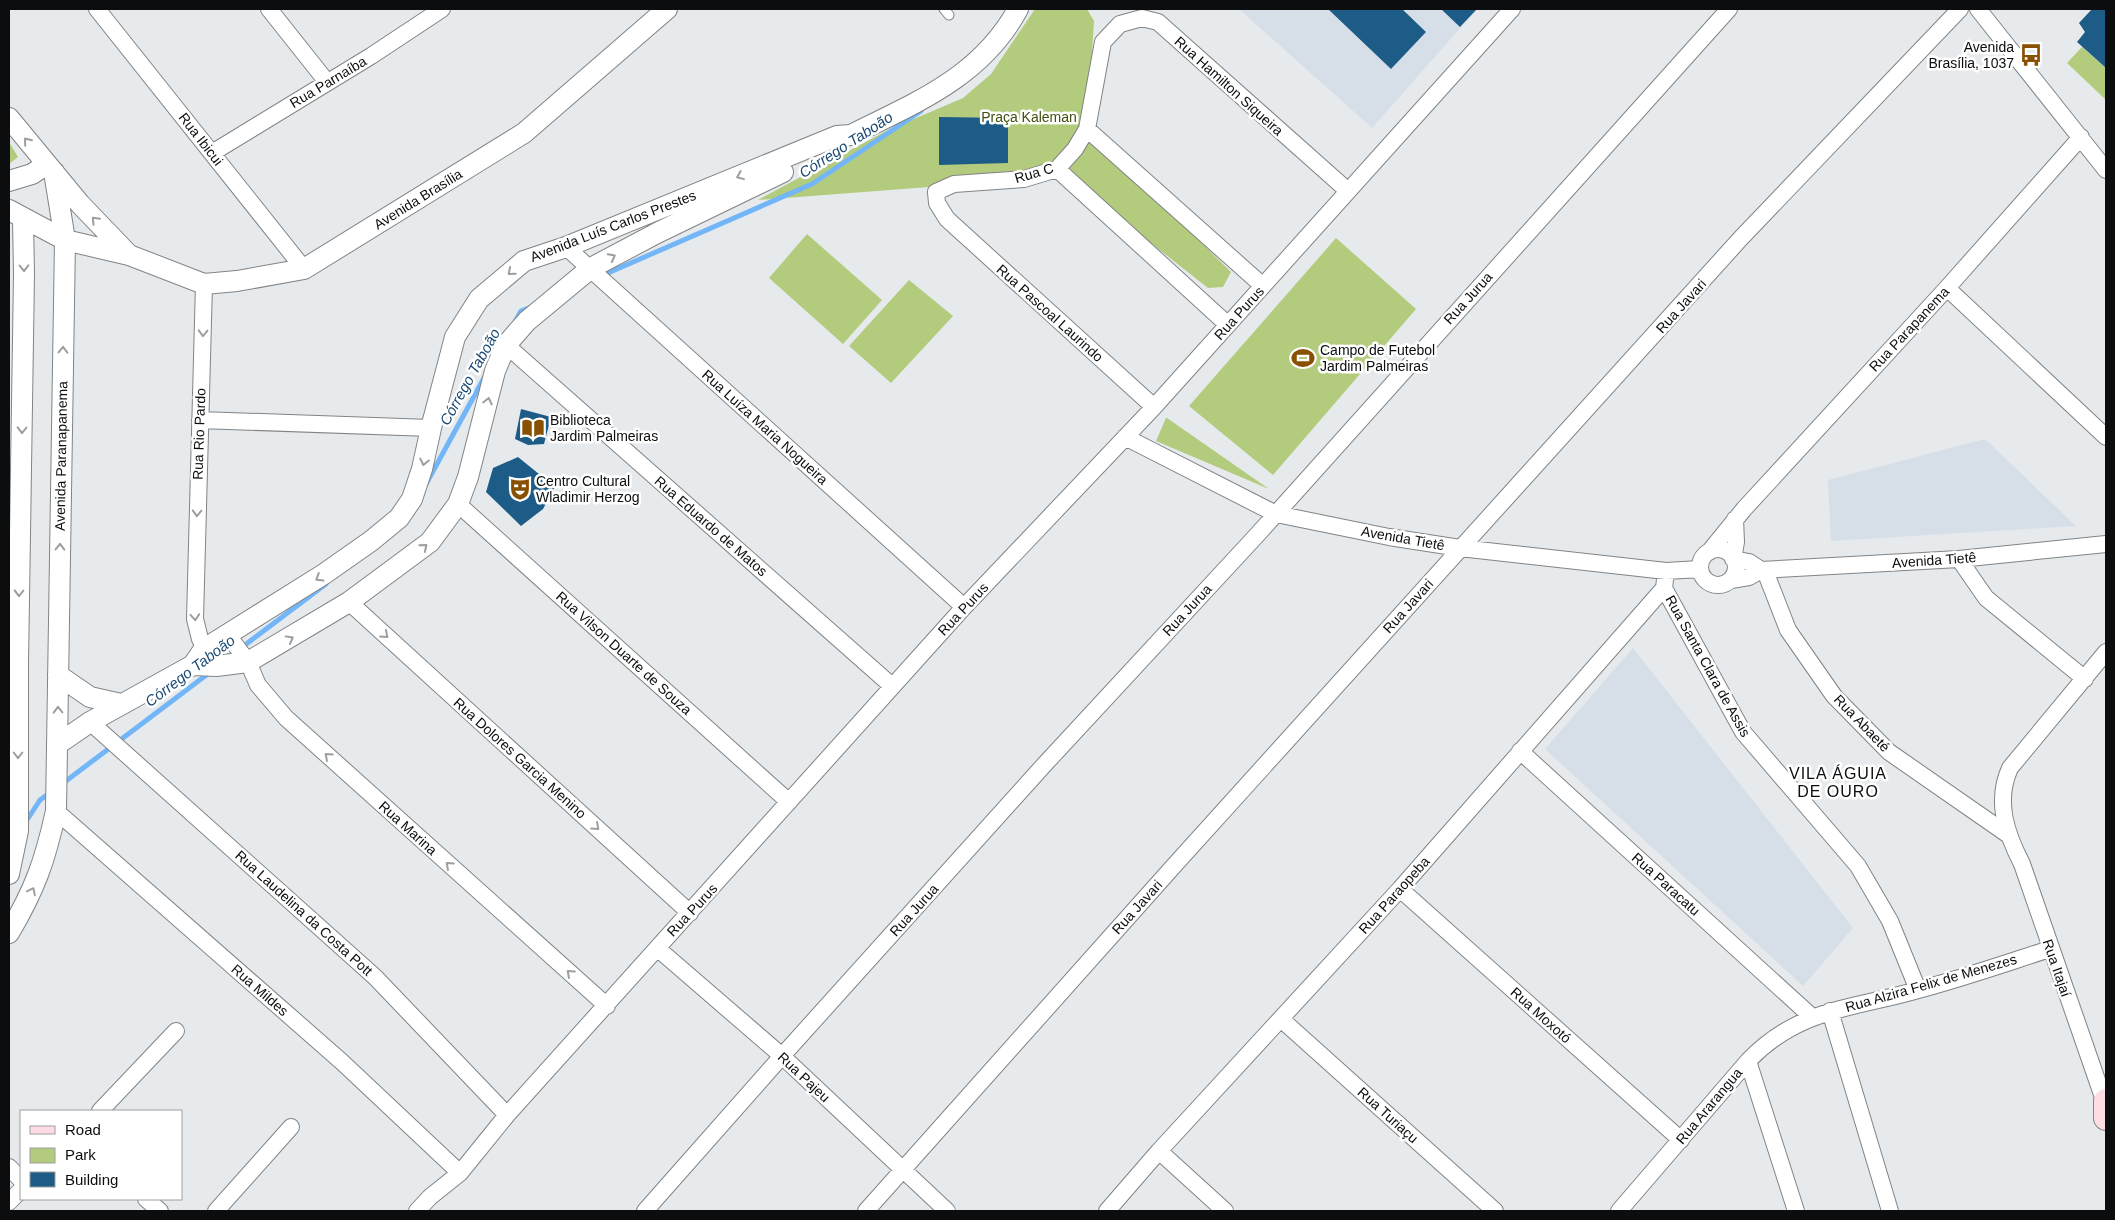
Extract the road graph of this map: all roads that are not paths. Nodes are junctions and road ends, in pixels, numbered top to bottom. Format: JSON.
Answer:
{"nodes":[{"id":1,"x":97,"y":9,"type":"edge"},
{"id":2,"x":269,"y":9,"type":"edge"},
{"id":3,"x":442,"y":9,"type":"edge"},
{"id":4,"x":667,"y":9,"type":"edge"},
{"id":5,"x":1018,"y":9,"type":"edge"},
{"id":6,"x":1512,"y":9,"type":"edge"},
{"id":7,"x":1729,"y":9,"type":"edge"},
{"id":8,"x":1960,"y":9,"type":"edge"},
{"id":9,"x":1978,"y":9,"type":"edge"},
{"id":10,"x":1103,"y":42,"type":"joint"},
{"id":11,"x":327,"y":82,"type":"junction"},
{"id":12,"x":9,"y":118,"type":"edge"},
{"id":13,"x":1087,"y":129,"type":"junction"},
{"id":14,"x":851,"y":135,"type":"junction"},
{"id":15,"x":2081,"y":137,"type":"junction"},
{"id":16,"x":212,"y":153,"type":"junction"},
{"id":17,"x":2104,"y":162,"type":"edge"},
{"id":18,"x":50,"y":168,"type":"junction"},
{"id":19,"x":1057,"y":169,"type":"junction"},
{"id":20,"x":9,"y":181,"type":"edge"},
{"id":21,"x":1348,"y":191,"type":"junction"},
{"id":22,"x":16,"y":215,"type":"edge"},
{"id":23,"x":947,"y":220,"type":"joint"},
{"id":24,"x":65,"y":240,"type":"junction"},
{"id":25,"x":566,"y":247,"type":"junction"},
{"id":26,"x":129,"y":255,"type":"junction"},
{"id":27,"x":591,"y":268,"type":"junction"},
{"id":28,"x":304,"y":269,"type":"junction"},
{"id":29,"x":204,"y":284,"type":"junction"},
{"id":30,"x":1263,"y":286,"type":"junction"},
{"id":31,"x":1947,"y":288,"type":"junction"},
{"id":32,"x":1228,"y":325,"type":"junction"},
{"id":33,"x":506,"y":346,"type":"junction"},
{"id":34,"x":1154,"y":407,"type":"junction"},
{"id":35,"x":200,"y":420,"type":"junction"},
{"id":36,"x":430,"y":428,"type":"junction"},
{"id":37,"x":2106,"y":437,"type":"edge"},
{"id":38,"x":1125,"y":438,"type":"junction"},
{"id":39,"x":458,"y":504,"type":"junction"},
{"id":40,"x":1276,"y":514,"type":"junction"},
{"id":41,"x":1735,"y":519,"type":"junction"},
{"id":42,"x":2106,"y":544,"type":"edge"},
{"id":43,"x":1460,"y":548,"type":"junction"},
{"id":44,"x":1709,"y":552,"type":"junction"},
{"id":45,"x":1959,"y":558,"type":"junction"},
{"id":46,"x":1733,"y":559,"type":"junction"},
{"id":47,"x":1700,"y":569,"type":"junction"},
{"id":48,"x":1763,"y":570,"type":"junction"},
{"id":49,"x":1666,"y":571,"type":"junction"},
{"id":50,"x":1731,"y":580,"type":"junction"},
{"id":51,"x":1664,"y":588,"type":"junction"},
{"id":52,"x":349,"y":602,"type":"junction"},
{"id":53,"x":964,"y":607,"type":"junction"},
{"id":54,"x":228,"y":635,"type":"junction"},
{"id":55,"x":2106,"y":652,"type":"edge"},
{"id":56,"x":198,"y":657,"type":"junction"},
{"id":57,"x":248,"y":662,"type":"junction"},
{"id":58,"x":58,"y":675,"type":"junction"},
{"id":59,"x":2085,"y":679,"type":"junction"},
{"id":60,"x":892,"y":686,"type":"junction"},
{"id":61,"x":121,"y":704,"type":"junction"},
{"id":62,"x":90,"y":722,"type":"junction"},
{"id":63,"x":58,"y":744,"type":"junction"},
{"id":64,"x":1520,"y":751,"type":"junction"},
{"id":65,"x":788,"y":802,"type":"junction"},
{"id":66,"x":56,"y":811,"type":"junction"},
{"id":67,"x":2007,"y":834,"type":"junction"},
{"id":68,"x":9,"y":874,"type":"edge"},
{"id":69,"x":1400,"y":890,"type":"junction"},
{"id":70,"x":690,"y":913,"type":"junction"},
{"id":71,"x":9,"y":933,"type":"edge"},
{"id":72,"x":657,"y":948,"type":"junction"},
{"id":73,"x":2050,"y":949,"type":"junction"},
{"id":74,"x":1918,"y":990,"type":"junction"},
{"id":75,"x":607,"y":1006,"type":"junction"},
{"id":76,"x":1830,"y":1011,"type":"junction"},
{"id":77,"x":1812,"y":1017,"type":"junction"},
{"id":78,"x":1281,"y":1019,"type":"junction"},
{"id":79,"x":176,"y":1031,"type":"dead end"},
{"id":80,"x":782,"y":1056,"type":"junction"},
{"id":81,"x":1748,"y":1061,"type":"junction"},
{"id":82,"x":2106,"y":1107,"type":"edge"},
{"id":83,"x":101,"y":1110,"type":"edge"},
{"id":84,"x":507,"y":1115,"type":"junction"},
{"id":85,"x":291,"y":1127,"type":"dead end"},
{"id":86,"x":1681,"y":1140,"type":"junction"},
{"id":87,"x":1159,"y":1152,"type":"junction"},
{"id":88,"x":9,"y":1167,"type":"edge"},
{"id":89,"x":903,"y":1170,"type":"junction"},
{"id":90,"x":460,"y":1173,"type":"junction"},
{"id":91,"x":20,"y":1179,"type":"edge"},
{"id":92,"x":20,"y":1191,"type":"edge"},
{"id":93,"x":147,"y":1200,"type":"edge"},
{"id":94,"x":9,"y":1202,"type":"edge"},
{"id":95,"x":1621,"y":1210,"type":"edge"},
{"id":96,"x":160,"y":1211,"type":"edge"},
{"id":97,"x":216,"y":1211,"type":"edge"},
{"id":98,"x":417,"y":1211,"type":"edge"},
{"id":99,"x":645,"y":1211,"type":"edge"},
{"id":100,"x":866,"y":1211,"type":"edge"},
{"id":101,"x":947,"y":1211,"type":"edge"},
{"id":102,"x":1107,"y":1211,"type":"edge"},
{"id":103,"x":1224,"y":1211,"type":"edge"},
{"id":104,"x":1496,"y":1211,"type":"edge"},
{"id":105,"x":1796,"y":1211,"type":"edge"},
{"id":106,"x":1890,"y":1211,"type":"edge"}],
"edges":[{"from":1,"to":16,"type":"street","name":"Rua Ibicui"},
{"from":2,"to":11,"type":"street"},
{"from":3,"to":11,"type":"street","name":"Rua Parnaíba"},
{"from":4,"to":28,"type":"street","name":"Avenida Brasília"},
{"from":5,"to":14,"type":"street","name":"Avenida Luís Carlos Prestes"},
{"from":6,"to":21,"type":"street","name":"Rua Purus"},
{"from":7,"to":40,"type":"street","name":"Rua Jurua"},
{"from":8,"to":43,"type":"street","name":"Rua Javari"},
{"from":9,"to":15,"type":"street"},
{"from":10,"to":13,"type":"street","name":"Rua C"},
{"from":10,"to":21,"type":"street","name":"Rua Hamilton Siqueira"},
{"from":11,"to":16,"type":"street","name":"Rua Parnaíba"},
{"from":18,"to":12,"type":"street","one_way":true},
{"from":13,"to":19,"type":"street","name":"Rua C"},
{"from":13,"to":30,"type":"street"},
{"from":14,"to":25,"type":"street","name":"Avenida Luís Carlos Prestes","one_way":true},
{"from":27,"to":14,"type":"street","name":"Avenida Luís Carlos Prestes","one_way":true},
{"from":15,"to":17,"type":"street"},
{"from":15,"to":31,"type":"street","name":"Rua Parapanema"},
{"from":16,"to":28,"type":"street","name":"Rua Ibicui"},
{"from":18,"to":20,"type":"street"},
{"from":18,"to":24,"type":"street","name":"Avenida Paranapanema"},
{"from":26,"to":18,"type":"street","name":"Avenida Brasília","one_way":true},
{"from":19,"to":23,"type":"street","name":"Rua C"},
{"from":19,"to":32,"type":"street"},
{"from":21,"to":30,"type":"street","name":"Rua Purus"},
{"from":22,"to":24,"type":"street","name":"Avenida Brasília"},
{"from":22,"to":68,"type":"street","one_way":true},
{"from":23,"to":34,"type":"street","name":"Rua Pascoal Laurindo"},
{"from":24,"to":26,"type":"street","name":"Avenida Brasília"},
{"from":58,"to":24,"type":"street","name":"Avenida Paranapanema","one_way":true},
{"from":25,"to":27,"type":"street","name":"Rua Luíza Maria Nogueira"},
{"from":25,"to":36,"type":"street","name":"Avenida Luís Carlos Prestes","one_way":true},
{"from":26,"to":29,"type":"street","name":"Avenida Brasília"},
{"from":27,"to":33,"type":"street","name":"Avenida Luís Carlos Prestes"},
{"from":27,"to":53,"type":"street","name":"Rua Luíza Maria Nogueira"},
{"from":28,"to":29,"type":"street","name":"Avenida Brasília"},
{"from":29,"to":35,"type":"street","name":"Rua Rio Pardo","one_way":true},
{"from":30,"to":32,"type":"street","name":"Rua Purus"},
{"from":31,"to":37,"type":"street"},
{"from":31,"to":41,"type":"street","name":"Rua Parapanema"},
{"from":32,"to":34,"type":"street","name":"Rua Purus"},
{"from":39,"to":33,"type":"street","name":"Avenida Luís Carlos Prestes","one_way":true},
{"from":33,"to":60,"type":"street","name":"Rua Eduardo de Matos"},
{"from":34,"to":38,"type":"street","name":"Rua Purus"},
{"from":35,"to":36,"type":"street"},
{"from":35,"to":56,"type":"street","name":"Rua Rio Pardo","one_way":true},
{"from":36,"to":54,"type":"street","name":"Avenida Luís Carlos Prestes","one_way":true},
{"from":38,"to":40,"type":"street","name":"Avenida Tietê"},
{"from":38,"to":53,"type":"street","name":"Rua Purus"},
{"from":52,"to":39,"type":"street","name":"Avenida Luís Carlos Prestes","one_way":true},
{"from":39,"to":65,"type":"street","name":"Rua Vilson Duarte de Souza"},
{"from":40,"to":43,"type":"street","name":"Avenida Tietê"},
{"from":40,"to":80,"type":"street","name":"Rua Jurua"},
{"from":41,"to":44,"type":"street","name":"Rua Parapanema"},
{"from":41,"to":46,"type":"street"},
{"from":42,"to":45,"type":"street","name":"Avenida Tietê"},
{"from":43,"to":49,"type":"street","name":"Avenida Tietê"},
{"from":43,"to":89,"type":"street","name":"Rua Javari"},
{"from":44,"to":46,"type":"street"},
{"from":44,"to":47,"type":"street"},
{"from":45,"to":48,"type":"street","name":"Avenida Tietê"},
{"from":45,"to":59,"type":"street"},
{"from":46,"to":48,"type":"street","name":"Avenida Tietê"},
{"from":46,"to":50,"type":"street"},
{"from":47,"to":49,"type":"street","name":"Avenida Tietê"},
{"from":47,"to":50,"type":"street"},
{"from":48,"to":50,"type":"street","name":"Avenida Tietê"},
{"from":48,"to":67,"type":"street","name":"Rua Abaeté"},
{"from":49,"to":51,"type":"street"},
{"from":51,"to":64,"type":"street","name":"Rua Paraopeba"},
{"from":51,"to":74,"type":"street","name":"Rua Santa Clara de Assis"},
{"from":57,"to":52,"type":"street","name":"Avenida Luís Carlos Prestes","one_way":true},
{"from":52,"to":70,"type":"street","name":"Rua Dolores Garcia Menino","one_way":true},
{"from":53,"to":60,"type":"street","name":"Rua Purus"},
{"from":54,"to":56,"type":"street","name":"Avenida Luís Carlos Prestes"},
{"from":54,"to":57,"type":"street","name":"Rua Marina"},
{"from":55,"to":59,"type":"street"},
{"from":56,"to":57,"type":"street","name":"Avenida Luís Carlos Prestes"},
{"from":56,"to":61,"type":"street","name":"Avenida Luís Carlos Prestes"},
{"from":75,"to":57,"type":"street","name":"Rua Marina","one_way":true},
{"from":58,"to":61,"type":"street"},
{"from":63,"to":58,"type":"street","name":"Avenida Paranapanema","one_way":true},
{"from":59,"to":67,"type":"street"},
{"from":60,"to":65,"type":"street","name":"Rua Purus"},
{"from":61,"to":62,"type":"street","name":"Avenida Luís Carlos Prestes"},
{"from":62,"to":63,"type":"street","name":"Avenida Luís Carlos Prestes"},
{"from":62,"to":84,"type":"street","name":"Rua Laudelina da Costa Pott"},
{"from":63,"to":66,"type":"street","name":"Avenida Paranapanema"},
{"from":64,"to":69,"type":"street","name":"Rua Paraopeba"},
{"from":64,"to":77,"type":"street","name":"Rua Paracatu"},
{"from":65,"to":70,"type":"street","name":"Rua Purus"},
{"from":71,"to":66,"type":"street","one_way":true},
{"from":66,"to":90,"type":"street","name":"Rua Mildes"},
{"from":67,"to":73,"type":"street","name":"Rua Itajaí"},
{"from":69,"to":78,"type":"street","name":"Rua Paraopeba"},
{"from":69,"to":86,"type":"street","name":"Rua Moxotó"},
{"from":70,"to":72,"type":"street","name":"Rua Purus"},
{"from":72,"to":75,"type":"street","name":"Rua Purus"},
{"from":72,"to":80,"type":"street","name":"Rua Pajeu"},
{"from":73,"to":74,"type":"street","name":"Rua Alzira Felix de Menezes"},
{"from":73,"to":82,"type":"street","name":"Rua Itajaí"},
{"from":74,"to":76,"type":"street","name":"Rua Alzira Felix de Menezes"},
{"from":75,"to":84,"type":"street","name":"Rua Purus"},
{"from":76,"to":77,"type":"street","name":"Rua Alzira Felix de Menezes"},
{"from":76,"to":106,"type":"street"},
{"from":77,"to":81,"type":"street","name":"Rua Ararangua"},
{"from":78,"to":87,"type":"street","name":"Rua Paraopeba"},
{"from":78,"to":104,"type":"street","name":"Rua Turiaçu"},
{"from":79,"to":83,"type":"street"},
{"from":80,"to":89,"type":"street","name":"Rua Pajeu"},
{"from":80,"to":99,"type":"street","name":"Rua Jurua"},
{"from":81,"to":86,"type":"street","name":"Rua Ararangua"},
{"from":81,"to":105,"type":"street"},
{"from":84,"to":90,"type":"street","name":"Rua Purus"},
{"from":85,"to":97,"type":"street"},
{"from":86,"to":95,"type":"street","name":"Rua Ararangua"},
{"from":87,"to":102,"type":"street","name":"Rua Paraopeba"},
{"from":87,"to":103,"type":"street"},
{"from":88,"to":91,"type":"street"},
{"from":89,"to":100,"type":"street","name":"Rua Javari"},
{"from":89,"to":101,"type":"street","name":"Rua Pajeu"},
{"from":90,"to":98,"type":"street","name":"Rua Purus"},
{"from":92,"to":94,"type":"street"},
{"from":93,"to":96,"type":"street"}]}
